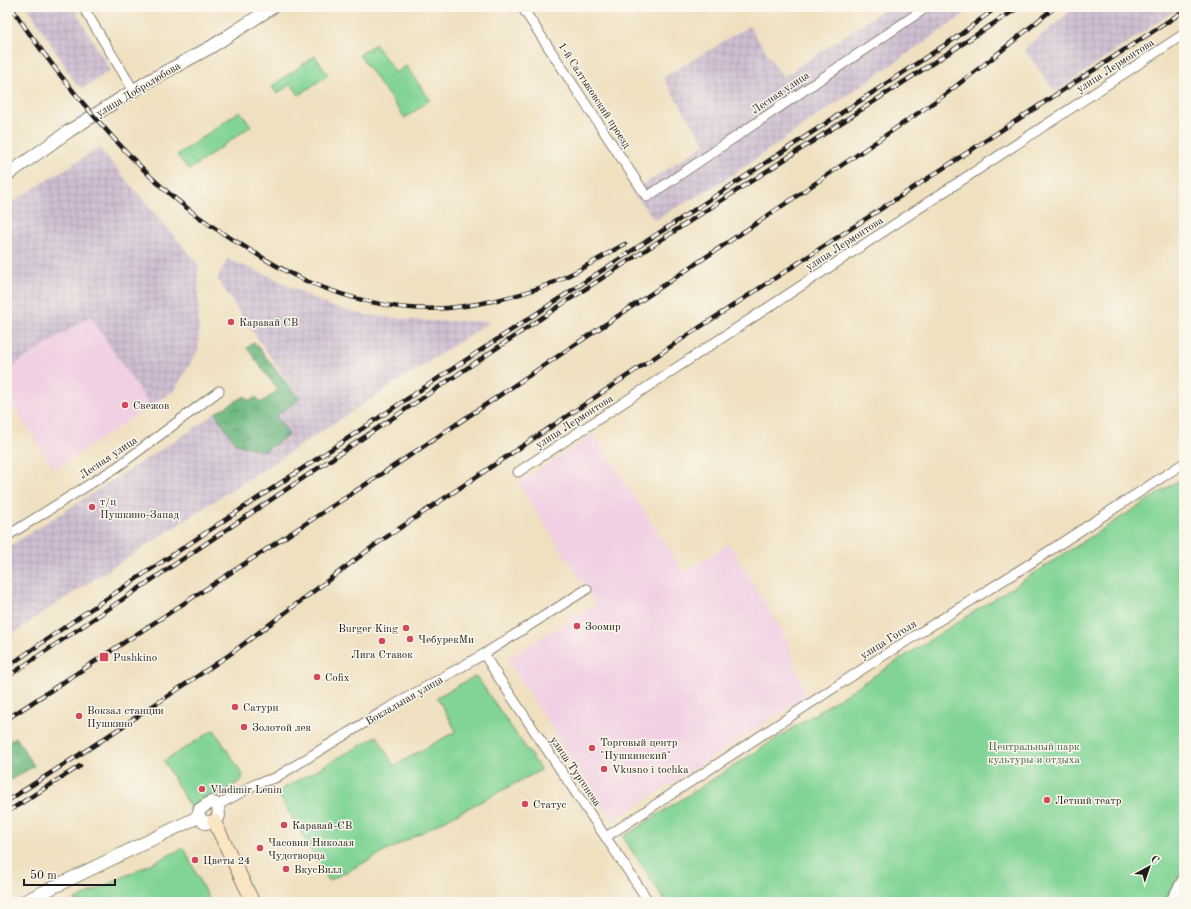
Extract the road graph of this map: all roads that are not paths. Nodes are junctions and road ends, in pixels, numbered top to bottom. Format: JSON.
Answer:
{"nodes":[{"id":1,"x":83,"y":7,"type":"edge"},
{"id":2,"x":273,"y":7,"type":"edge"},
{"id":3,"x":522,"y":7,"type":"edge"},
{"id":4,"x":927,"y":7,"type":"edge"},
{"id":5,"x":1184,"y":34,"type":"edge"},
{"id":6,"x":134,"y":91,"type":"junction"},
{"id":7,"x":7,"y":175,"type":"edge"},
{"id":8,"x":647,"y":197,"type":"joint"},
{"id":9,"x":219,"y":391,"type":"dead end"},
{"id":10,"x":1184,"y":463,"type":"edge"},
{"id":11,"x":518,"y":472,"type":"dead end"},
{"id":12,"x":7,"y":536,"type":"edge"},
{"id":13,"x":587,"y":590,"type":"dead end"},
{"id":14,"x":484,"y":654,"type":"junction"},
{"id":15,"x":218,"y":806,"type":"junction"},
{"id":16,"x":198,"y":817,"type":"junction"},
{"id":17,"x":214,"y":821,"type":"junction"},
{"id":18,"x":606,"y":837,"type":"junction"},
{"id":19,"x":1184,"y":877,"type":"edge"},
{"id":20,"x":23,"y":902,"type":"edge"},
{"id":21,"x":253,"y":902,"type":"edge"},
{"id":22,"x":649,"y":902,"type":"edge"},
{"id":23,"x":1170,"y":902,"type":"edge"}],
"edges":[{"from":1,"to":6,"type":"street"},
{"from":2,"to":6,"type":"street","name":"улица Добролюбова"},
{"from":3,"to":8,"type":"street","name":"1-й Салтыковский проезд"},
{"from":4,"to":8,"type":"street","name":"Лесная улица"},
{"from":5,"to":11,"type":"street","name":"улица Лермонтова"},
{"from":6,"to":7,"type":"street","name":"улица Добролюбова"},
{"from":9,"to":12,"type":"street","name":"Лесная улица"},
{"from":10,"to":18,"type":"street","name":"улица Гоголя"},
{"from":13,"to":14,"type":"street","name":"Вокзальная улица"},
{"from":14,"to":15,"type":"street","name":"Вокзальная улица"},
{"from":14,"to":18,"type":"street","name":"улица Тургенева"},
{"from":15,"to":16,"type":"street","name":"Вокзальная улица"},
{"from":15,"to":17,"type":"street"},
{"from":16,"to":17,"type":"street"},
{"from":16,"to":20,"type":"street","name":"Вокзальная улица"},
{"from":17,"to":21,"type":"main road"},
{"from":18,"to":22,"type":"street","name":"улица Тургенева"},
{"from":19,"to":23,"type":"street"}]}
